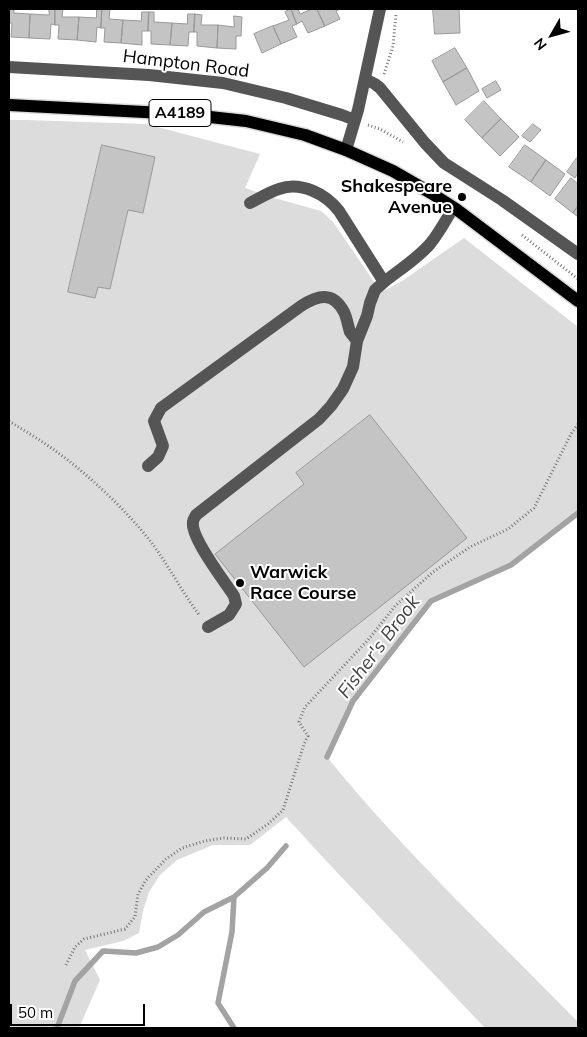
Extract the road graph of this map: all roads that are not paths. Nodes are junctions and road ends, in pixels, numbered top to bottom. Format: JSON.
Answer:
{"nodes":[{"id":1,"x":380,"y":9,"type":"edge"},
{"id":2,"x":9,"y":67,"type":"edge"},
{"id":3,"x":365,"y":79,"type":"junction"},
{"id":4,"x":9,"y":105,"type":"edge"},
{"id":5,"x":364,"y":123,"type":"junction"},
{"id":6,"x":346,"y":150,"type":"junction"},
{"id":7,"x":250,"y":203,"type":"dead end"},
{"id":8,"x":453,"y":208,"type":"junction"},
{"id":9,"x":578,"y":254,"type":"edge"},
{"id":10,"x":384,"y":282,"type":"junction"},
{"id":11,"x":578,"y":301,"type":"edge"},
{"id":12,"x":357,"y":342,"type":"junction"},
{"id":13,"x":148,"y":466,"type":"dead end"},
{"id":14,"x":208,"y":627,"type":"road end"}],
"edges":[{"from":1,"to":3,"type":"street"},
{"from":2,"to":5,"type":"street","name":"Hampton Road"},
{"from":3,"to":5,"type":"street"},
{"from":3,"to":9,"type":"street"},
{"from":4,"to":6,"type":"main road","number":"A4189"},
{"from":5,"to":6,"type":"street"},
{"from":6,"to":8,"type":"main road","number":"A4189"},
{"from":7,"to":10,"type":"street"},
{"from":8,"to":10,"type":"street"},
{"from":8,"to":11,"type":"main road","number":"A4189"},
{"from":10,"to":12,"type":"street"},
{"from":12,"to":13,"type":"street"},
{"from":12,"to":14,"type":"street"}]}
